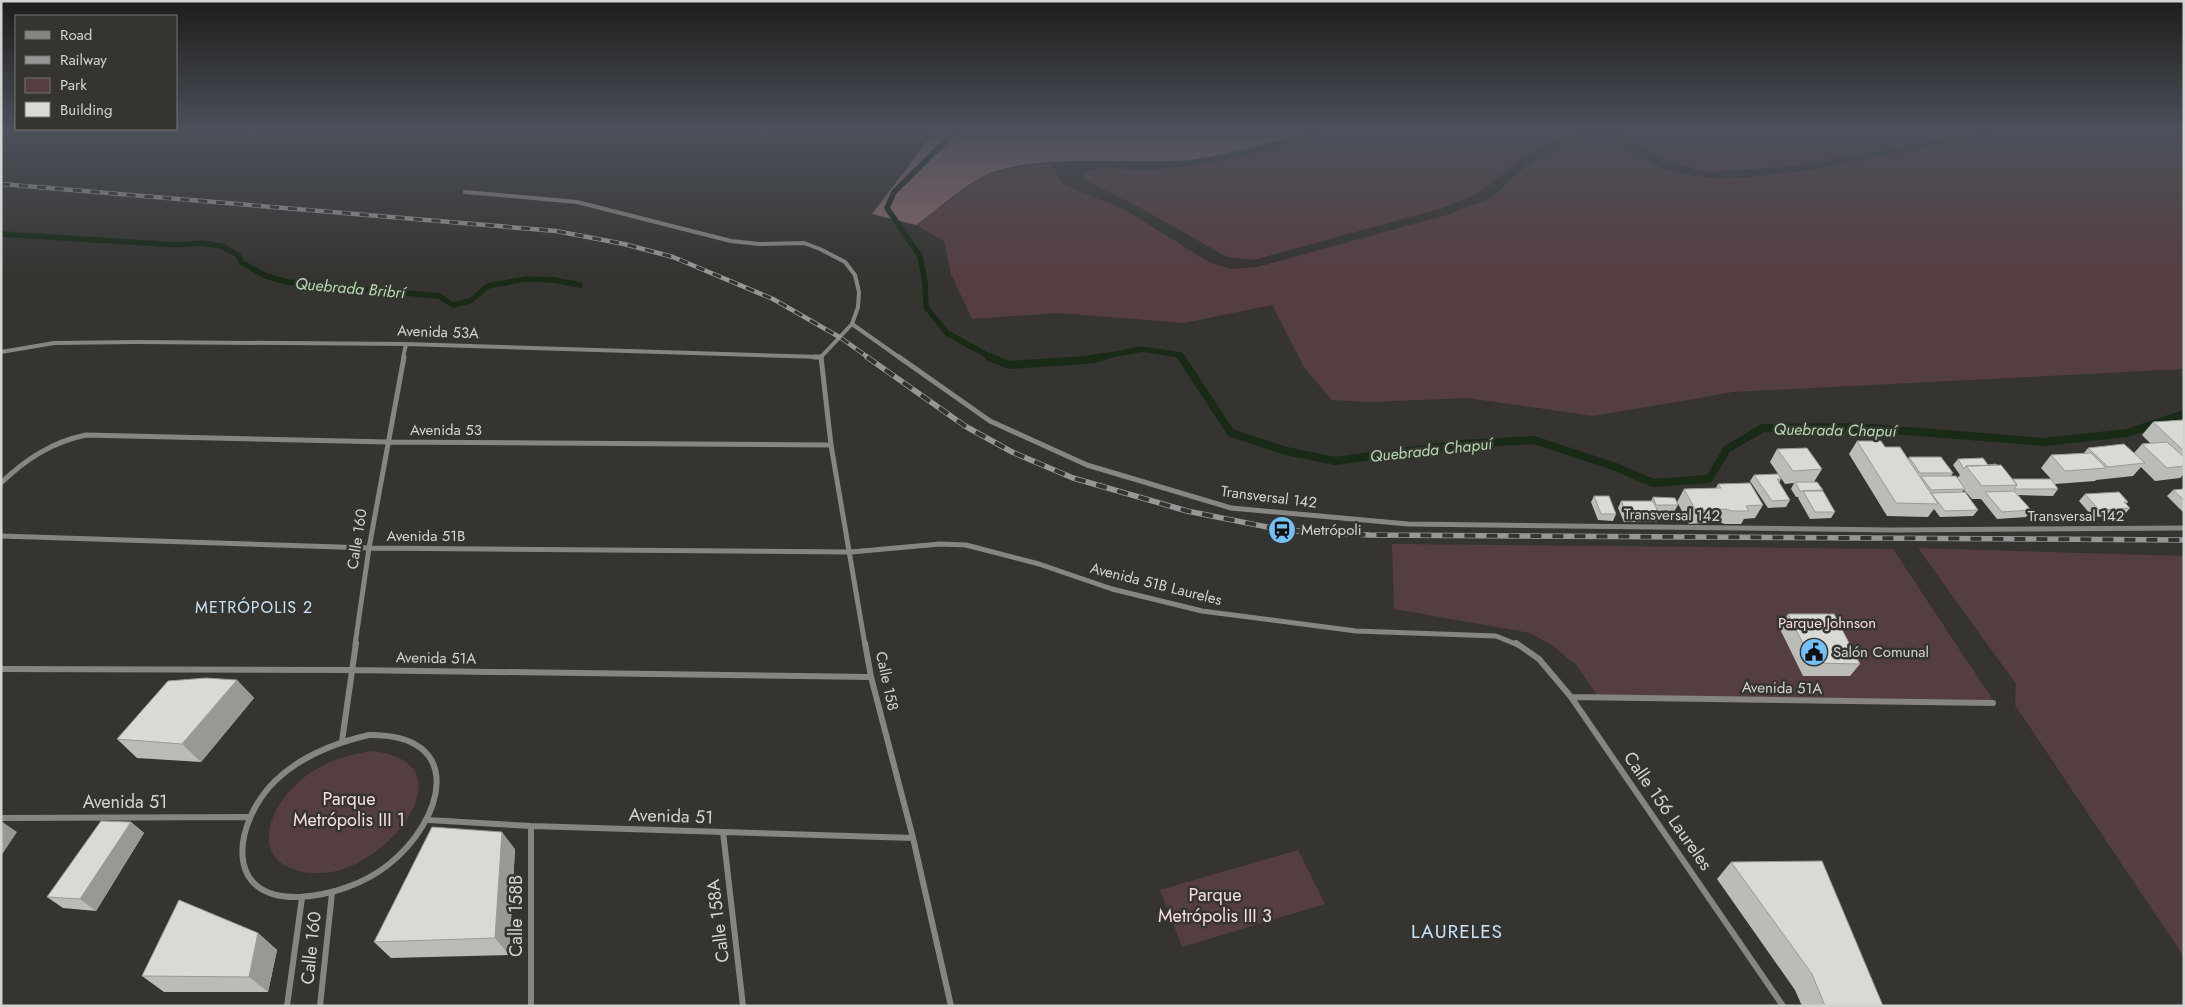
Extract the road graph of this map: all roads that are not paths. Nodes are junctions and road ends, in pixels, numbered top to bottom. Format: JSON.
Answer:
{"nodes":[{"id":1,"x":466,"y":192,"type":"dead end"},
{"id":2,"x":852,"y":324,"type":"junction"},
{"id":3,"x":406,"y":344,"type":"junction"},
{"id":4,"x":1,"y":352,"type":"edge"},
{"id":5,"x":821,"y":358,"type":"junction"},
{"id":6,"x":387,"y":442,"type":"junction"},
{"id":7,"x":831,"y":445,"type":"junction"},
{"id":8,"x":1,"y":483,"type":"edge"},
{"id":9,"x":2184,"y":528,"type":"edge"},
{"id":10,"x":1,"y":536,"type":"edge"},
{"id":11,"x":369,"y":548,"type":"junction"},
{"id":12,"x":851,"y":552,"type":"junction"},
{"id":13,"x":1518,"y":643,"type":"joint"},
{"id":14,"x":1,"y":669,"type":"edge"},
{"id":15,"x":351,"y":670,"type":"junction"},
{"id":16,"x":871,"y":676,"type":"junction"},
{"id":17,"x":1571,"y":697,"type":"junction"},
{"id":18,"x":1993,"y":704,"type":"dead end"},
{"id":19,"x":342,"y":741,"type":"junction"},
{"id":20,"x":248,"y":816,"type":"junction"},
{"id":21,"x":1,"y":818,"type":"edge"},
{"id":22,"x":428,"y":820,"type":"junction"},
{"id":23,"x":531,"y":826,"type":"junction"},
{"id":24,"x":723,"y":832,"type":"junction"},
{"id":25,"x":913,"y":838,"type":"junction"},
{"id":26,"x":332,"y":893,"type":"junction"},
{"id":27,"x":302,"y":898,"type":"junction"},
{"id":28,"x":287,"y":1006,"type":"edge"},
{"id":29,"x":320,"y":1006,"type":"edge"},
{"id":30,"x":531,"y":1006,"type":"edge"},
{"id":31,"x":743,"y":1006,"type":"edge"},
{"id":32,"x":951,"y":1006,"type":"edge"},
{"id":33,"x":1783,"y":1006,"type":"edge"}],
"edges":[{"from":1,"to":2,"type":"street"},
{"from":2,"to":5,"type":"street"},
{"from":2,"to":9,"type":"street","name":"Transversal 142"},
{"from":3,"to":4,"type":"street","name":"Avenida 53A"},
{"from":3,"to":5,"type":"street","name":"Avenida 53A"},
{"from":3,"to":6,"type":"street","name":"Calle 160"},
{"from":5,"to":7,"type":"street","name":"Calle 158"},
{"from":6,"to":7,"type":"street","name":"Avenida 53"},
{"from":6,"to":8,"type":"street","name":"Avenida 53"},
{"from":6,"to":11,"type":"street","name":"Calle 160"},
{"from":7,"to":12,"type":"street","name":"Calle 158"},
{"from":10,"to":11,"type":"street","name":"Avenida 51B"},
{"from":11,"to":12,"type":"street","name":"Avenida 51B"},
{"from":11,"to":15,"type":"street","name":"Calle 160"},
{"from":12,"to":13,"type":"street","name":"Avenida 51B Laureles"},
{"from":12,"to":16,"type":"street","name":"Calle 158"},
{"from":13,"to":17,"type":"street","name":"Calle 156 Laureles"},
{"from":14,"to":15,"type":"street","name":"Avenida 51A"},
{"from":15,"to":16,"type":"street","name":"Avenida 51A"},
{"from":15,"to":19,"type":"street","name":"Calle 160"},
{"from":16,"to":25,"type":"street","name":"Calle 158"},
{"from":17,"to":18,"type":"street","name":"Avenida 51A"},
{"from":17,"to":33,"type":"street","name":"Calle 156 Laureles"},
{"from":19,"to":20,"type":"street"},
{"from":19,"to":22,"type":"street"},
{"from":20,"to":21,"type":"street","name":"Avenida 51"},
{"from":20,"to":27,"type":"street"},
{"from":22,"to":23,"type":"street","name":"Avenida 51"},
{"from":22,"to":26,"type":"street"},
{"from":23,"to":24,"type":"street","name":"Avenida 51"},
{"from":23,"to":30,"type":"street","name":"Calle 158B"},
{"from":24,"to":25,"type":"street","name":"Avenida 51"},
{"from":24,"to":31,"type":"street","name":"Calle 158A"},
{"from":25,"to":32,"type":"street","name":"Calle 158"},
{"from":26,"to":27,"type":"street"},
{"from":26,"to":29,"type":"street","name":"Calle 160"},
{"from":27,"to":28,"type":"street","name":"Calle 160"}]}
